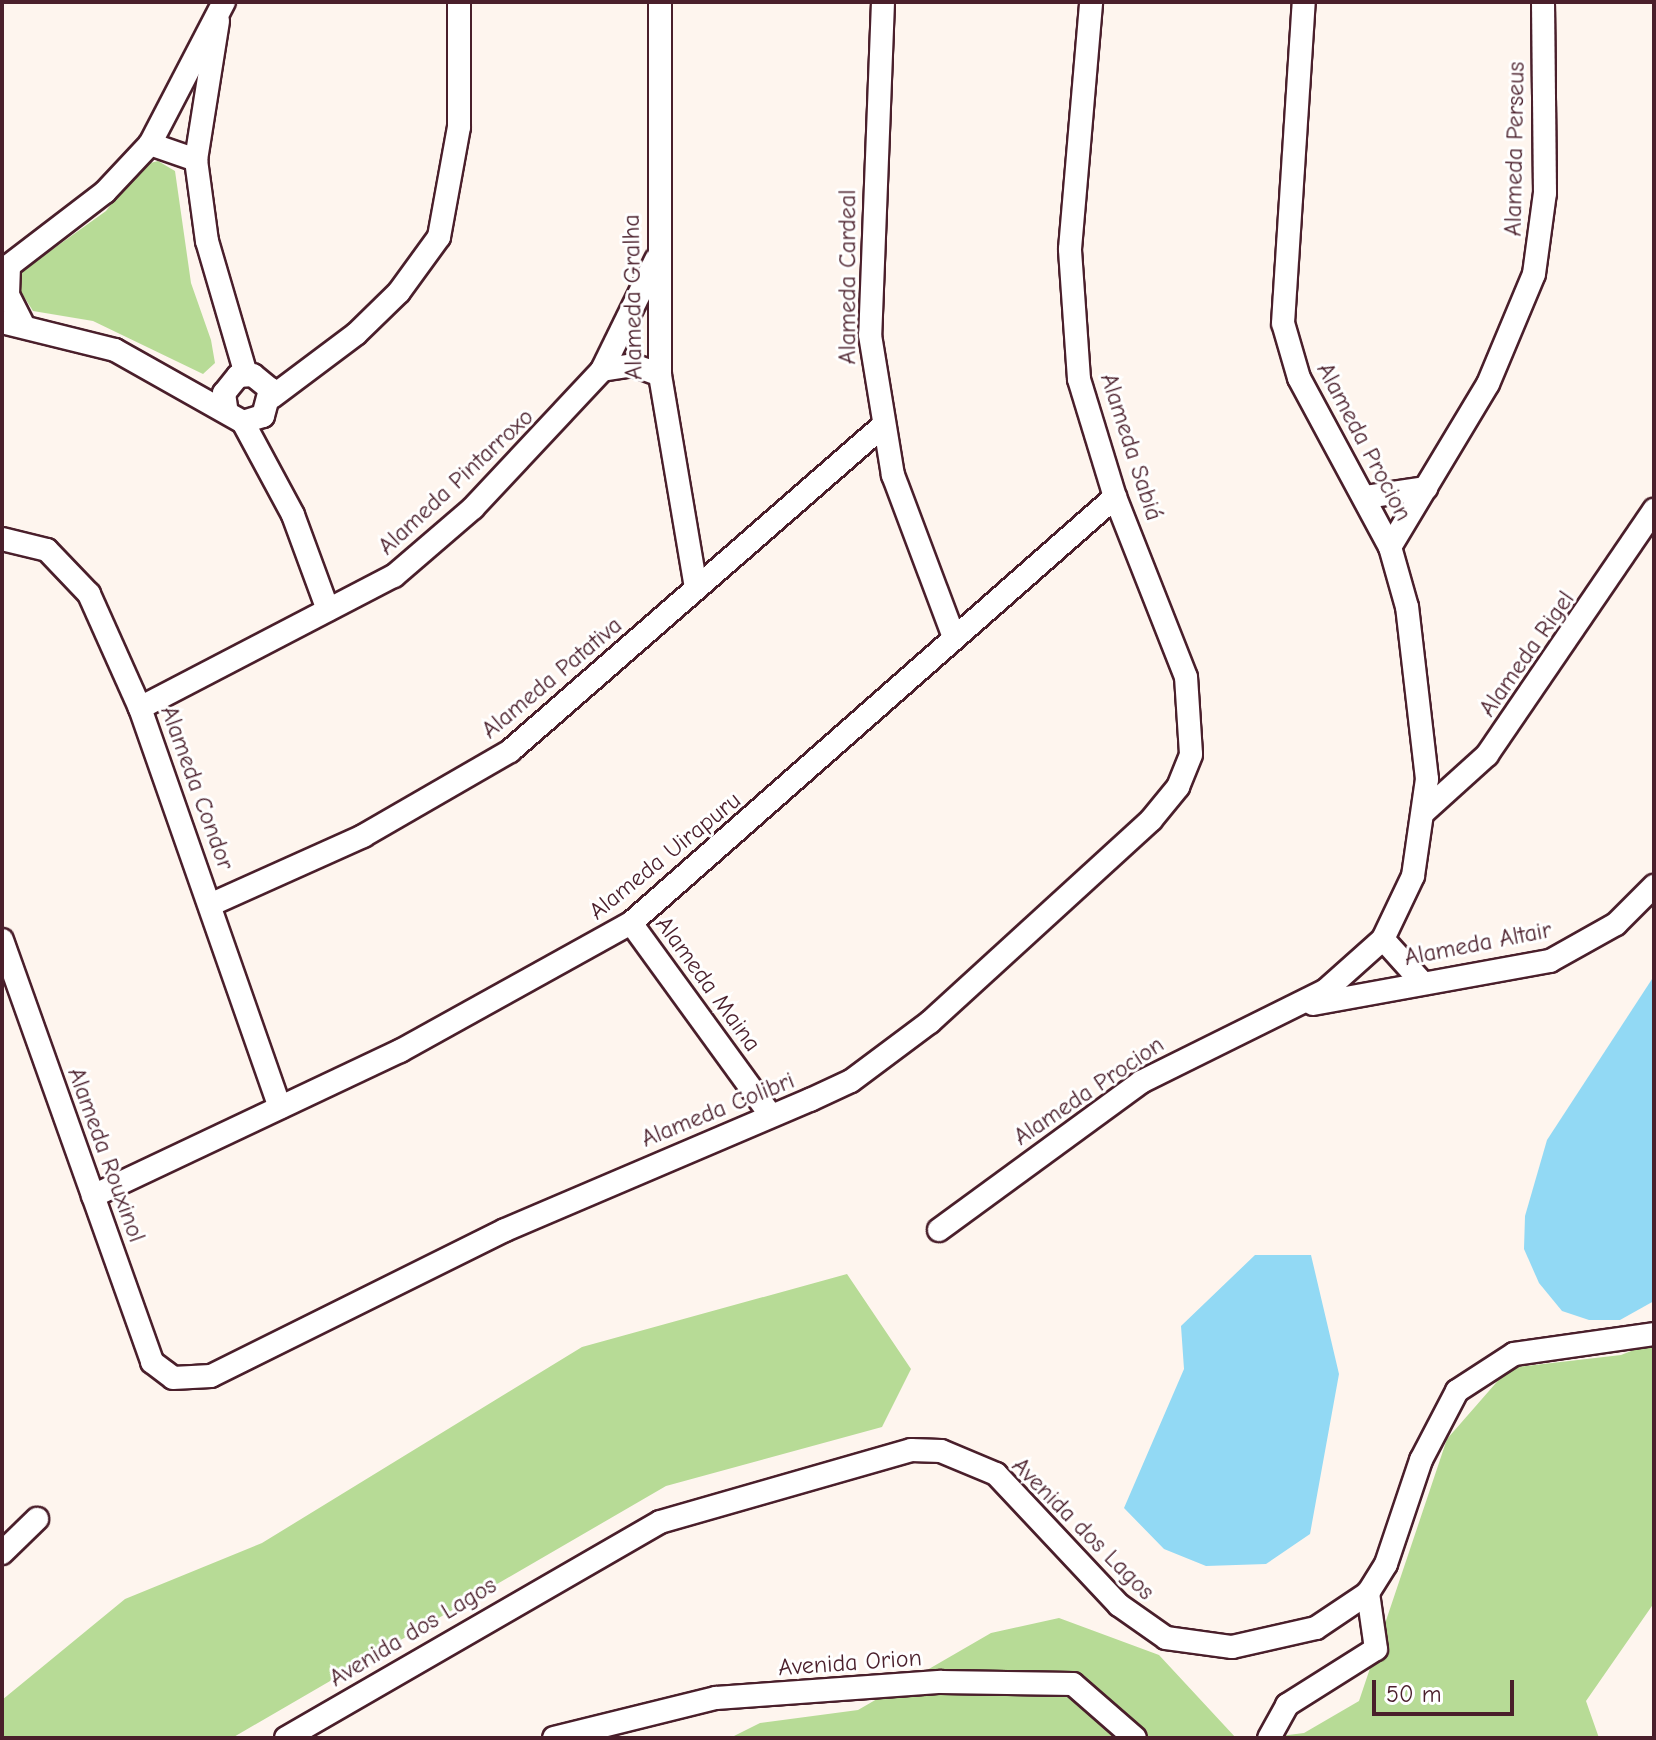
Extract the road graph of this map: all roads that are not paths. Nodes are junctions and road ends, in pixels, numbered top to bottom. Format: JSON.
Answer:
{"nodes":[{"id":1,"x":459,"y":2,"type":"edge"},
{"id":2,"x":660,"y":2,"type":"edge"},
{"id":3,"x":883,"y":2,"type":"edge"},
{"id":4,"x":1304,"y":2,"type":"edge"},
{"id":5,"x":1543,"y":2,"type":"edge"},
{"id":6,"x":1084,"y":6,"type":"edge"},
{"id":7,"x":221,"y":12,"type":"edge"},
{"id":8,"x":150,"y":144,"type":"junction"},
{"id":9,"x":196,"y":160,"type":"junction"},
{"id":10,"x":656,"y":260,"type":"junction"},
{"id":11,"x":6,"y":268,"type":"edge"},
{"id":12,"x":12,"y":323,"type":"edge"},
{"id":13,"x":602,"y":370,"type":"junction"},
{"id":14,"x":246,"y":374,"type":"junction"},
{"id":15,"x":660,"y":375,"type":"junction"},
{"id":16,"x":272,"y":397,"type":"junction"},
{"id":17,"x":234,"y":415,"type":"junction"},
{"id":18,"x":881,"y":427,"type":"junction"},
{"id":19,"x":1426,"y":488,"type":"junction"},
{"id":20,"x":1115,"y":497,"type":"junction"},
{"id":21,"x":1366,"y":497,"type":"junction"},
{"id":22,"x":1654,"y":510,"type":"edge"},
{"id":23,"x":2,"y":539,"type":"edge"},
{"id":24,"x":1390,"y":547,"type":"junction"},
{"id":25,"x":696,"y":588,"type":"junction"},
{"id":26,"x":328,"y":610,"type":"junction"},
{"id":27,"x":953,"y":635,"type":"junction"},
{"id":28,"x":140,"y":708,"type":"junction"},
{"id":29,"x":1191,"y":754,"type":"joint"},
{"id":30,"x":1424,"y":812,"type":"junction"},
{"id":31,"x":1654,"y":886,"type":"edge"},
{"id":32,"x":212,"y":904,"type":"junction"},
{"id":33,"x":631,"y":923,"type":"junction"},
{"id":34,"x":1383,"y":939,"type":"junction"},
{"id":35,"x":2,"y":940,"type":"edge"},
{"id":36,"x":1420,"y":980,"type":"junction"},
{"id":37,"x":1290,"y":1009,"type":"junction"},
{"id":38,"x":280,"y":1107,"type":"junction"},
{"id":39,"x":770,"y":1114,"type":"junction"},
{"id":40,"x":93,"y":1196,"type":"junction"},
{"id":41,"x":939,"y":1230,"type":"dead end"},
{"id":42,"x":1654,"y":1334,"type":"edge"},
{"id":43,"x":173,"y":1378,"type":"joint"},
{"id":44,"x":37,"y":1519,"type":"dead end"},
{"id":45,"x":2,"y":1553,"type":"edge"},
{"id":46,"x":1368,"y":1593,"type":"junction"},
{"id":47,"x":286,"y":1738,"type":"edge"},
{"id":48,"x":554,"y":1738,"type":"edge"},
{"id":49,"x":1135,"y":1738,"type":"edge"},
{"id":50,"x":1269,"y":1738,"type":"edge"}],
"edges":[{"from":1,"to":16,"type":"street"},
{"from":2,"to":10,"type":"street","name":"Alameda Gralha"},
{"from":3,"to":18,"type":"street","name":"Alameda Cardeal"},
{"from":4,"to":21,"type":"street","name":"Alameda Procion"},
{"from":5,"to":19,"type":"street","name":"Alameda Perseus"},
{"from":6,"to":20,"type":"street","name":"Alameda Sabiá"},
{"from":7,"to":8,"type":"street"},
{"from":7,"to":9,"type":"street"},
{"from":8,"to":9,"type":"street"},
{"from":8,"to":11,"type":"street"},
{"from":9,"to":14,"type":"street"},
{"from":10,"to":13,"type":"street","name":"Alameda Pintarroxo"},
{"from":10,"to":15,"type":"street","name":"Alameda Gralha"},
{"from":11,"to":12,"type":"street"},
{"from":12,"to":17,"type":"street"},
{"from":13,"to":15,"type":"street"},
{"from":13,"to":26,"type":"street","name":"Alameda Pintarroxo"},
{"from":14,"to":16,"type":"street"},
{"from":14,"to":17,"type":"street"},
{"from":15,"to":25,"type":"street","name":"Alameda Gralha"},
{"from":16,"to":17,"type":"street"},
{"from":17,"to":26,"type":"street"},
{"from":18,"to":25,"type":"street","name":"Alameda Patativa"},
{"from":18,"to":27,"type":"street","name":"Alameda Cardeal"},
{"from":19,"to":21,"type":"street"},
{"from":19,"to":24,"type":"street","name":"Alameda Perseus"},
{"from":20,"to":27,"type":"street","name":"Alameda Uirapuru"},
{"from":20,"to":29,"type":"street","name":"Alameda Sabiá"},
{"from":21,"to":24,"type":"street","name":"Alameda Procion"},
{"from":22,"to":30,"type":"street","name":"Alameda Rigel"},
{"from":23,"to":28,"type":"street","name":"Alameda Condor"},
{"from":24,"to":30,"type":"street","name":"Alameda Procion"},
{"from":25,"to":32,"type":"street","name":"Alameda Patativa"},
{"from":26,"to":28,"type":"street","name":"Alameda Pintarroxo"},
{"from":27,"to":33,"type":"street","name":"Alameda Uirapuru"},
{"from":28,"to":32,"type":"street","name":"Alameda Condor"},
{"from":29,"to":39,"type":"street","name":"Alameda Colibri"},
{"from":30,"to":34,"type":"street","name":"Alameda Procion"},
{"from":31,"to":36,"type":"street","name":"Alameda Altair"},
{"from":32,"to":38,"type":"street","name":"Alameda Condor"},
{"from":33,"to":38,"type":"street","name":"Alameda Uirapuru"},
{"from":33,"to":39,"type":"street","name":"Alameda Maina"},
{"from":34,"to":36,"type":"street"},
{"from":34,"to":37,"type":"street","name":"Alameda Procion"},
{"from":35,"to":40,"type":"street","name":"Alameda Rouxinol"},
{"from":36,"to":37,"type":"street","name":"Alameda Altair"},
{"from":37,"to":41,"type":"street","name":"Alameda Procion"},
{"from":38,"to":40,"type":"street","name":"Alameda Uirapuru"},
{"from":39,"to":43,"type":"street","name":"Alameda Colibri"},
{"from":40,"to":43,"type":"street","name":"Alameda Rouxinol"},
{"from":42,"to":46,"type":"street","name":"Avenida dos Lagos"},
{"from":44,"to":45,"type":"street"},
{"from":46,"to":47,"type":"street","name":"Avenida dos Lagos"},
{"from":46,"to":50,"type":"street"},
{"from":48,"to":49,"type":"street","name":"Avenida Orion"}]}
